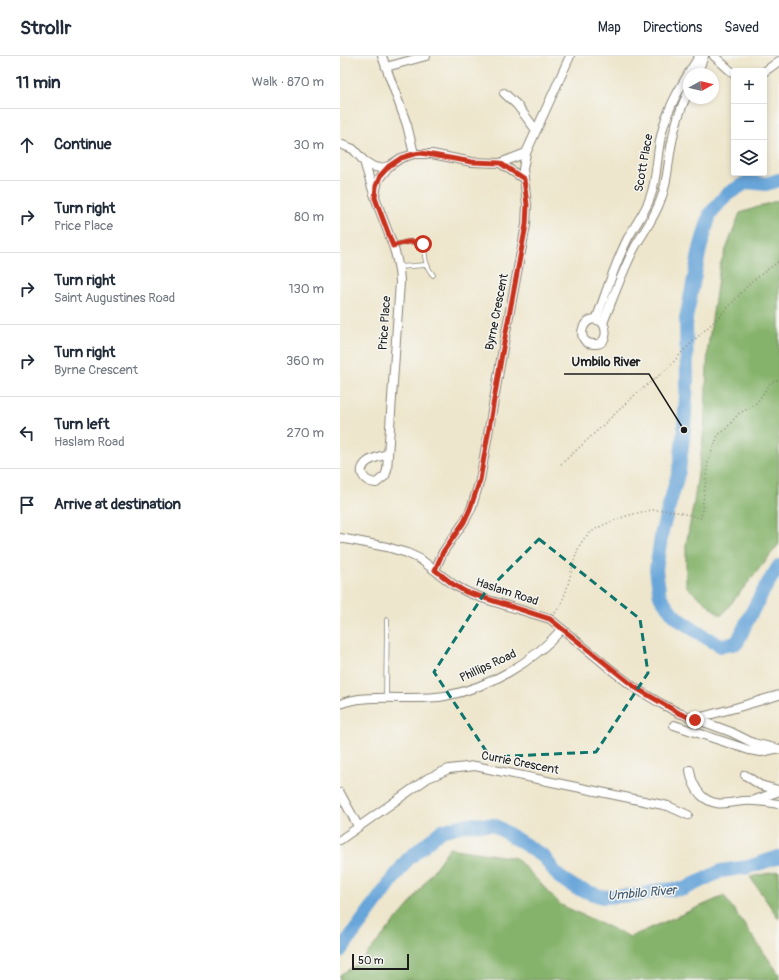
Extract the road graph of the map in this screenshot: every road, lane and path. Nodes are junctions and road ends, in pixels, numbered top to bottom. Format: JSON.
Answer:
{"nodes":[{"id":1,"x":382,"y":56,"type":"edge"},
{"id":2,"x":426,"y":56,"type":"edge"},
{"id":3,"x":570,"y":56,"type":"edge"},
{"id":4,"x":699,"y":56,"type":"edge"},
{"id":5,"x":704,"y":56,"type":"edge"},
{"id":6,"x":714,"y":56,"type":"edge"},
{"id":7,"x":779,"y":61,"type":"edge"},
{"id":8,"x":386,"y":67,"type":"junction"},
{"id":9,"x":699,"y":68,"type":"edge"},
{"id":10,"x":767,"y":70,"type":"edge"},
{"id":11,"x":731,"y":71,"type":"edge"},
{"id":12,"x":504,"y":93,"type":"dead end"},
{"id":13,"x":683,"y":102,"type":"edge"},
{"id":14,"x":536,"y":130,"type":"junction"},
{"id":15,"x":340,"y":144,"type":"edge"},
{"id":16,"x":526,"y":153,"type":"junction"},
{"id":17,"x":414,"y":154,"type":"junction"},
{"id":18,"x":364,"y":161,"type":"junction"},
{"id":19,"x":500,"y":163,"type":"junction"},
{"id":20,"x":389,"y":166,"type":"junction"},
{"id":21,"x":524,"y":179,"type":"junction"},
{"id":22,"x":375,"y":198,"type":"junction"},
{"id":23,"x":393,"y":246,"type":"junction"},
{"id":24,"x":779,"y":261,"type":"edge"},
{"id":25,"x":426,"y":265,"type":"junction"},
{"id":26,"x":399,"y":267,"type":"junction"},
{"id":27,"x":433,"y":275,"type":"dead end"},
{"id":28,"x":611,"y":289,"type":"junction"},
{"id":29,"x":599,"y":322,"type":"dead end"},
{"id":30,"x":779,"y":380,"type":"edge"},
{"id":31,"x":388,"y":454,"type":"dead end"},
{"id":32,"x":561,"y":464,"type":"dead end"},
{"id":33,"x":340,"y":538,"type":"edge"},
{"id":34,"x":435,"y":570,"type":"junction"},
{"id":35,"x":550,"y":619,"type":"junction"},
{"id":36,"x":387,"y":620,"type":"dead end"},
{"id":37,"x":562,"y":629,"type":"junction"},
{"id":38,"x":779,"y":695,"type":"edge"},
{"id":39,"x":386,"y":698,"type":"junction"},
{"id":40,"x":340,"y":704,"type":"edge"},
{"id":41,"x":695,"y":720,"type":"junction"},
{"id":42,"x":674,"y":725,"type":"dead end"},
{"id":43,"x":777,"y":749,"type":"edge"},
{"id":44,"x":690,"y":770,"type":"dead end"},
{"id":45,"x":745,"y":775,"type":"dead end"},
{"id":46,"x":340,"y":793,"type":"edge"},
{"id":47,"x":753,"y":801,"type":"junction"},
{"id":48,"x":779,"y":804,"type":"edge"},
{"id":49,"x":688,"y":815,"type":"dead end"},
{"id":50,"x":358,"y":826,"type":"junction"},
{"id":51,"x":340,"y":840,"type":"edge"}],
"edges":[{"from":1,"to":8,"type":"street"},
{"from":2,"to":8,"type":"street"},
{"from":3,"to":14,"type":"street","name":"Byrne Crescent"},
{"from":4,"to":28,"type":"street","name":"Scott Place"},
{"from":5,"to":9,"type":"street"},
{"from":6,"to":11,"type":"street"},
{"from":7,"to":10,"type":"street"},
{"from":8,"to":17,"type":"street"},
{"from":12,"to":14,"type":"street"},
{"from":13,"to":28,"type":"street","name":"Scott Place"},
{"from":14,"to":16,"type":"street","name":"Byrne Crescent"},
{"from":15,"to":18,"type":"street"},
{"from":16,"to":19,"type":"street"},
{"from":16,"to":21,"type":"street","name":"Byrne Crescent"},
{"from":17,"to":19,"type":"street"},
{"from":17,"to":20,"type":"street"},
{"from":18,"to":20,"type":"street"},
{"from":18,"to":22,"type":"street","name":"Price Place"},
{"from":19,"to":21,"type":"street"},
{"from":20,"to":22,"type":"street"},
{"from":21,"to":34,"type":"street","name":"Byrne Crescent"},
{"from":22,"to":23,"type":"street","name":"Price Place"},
{"from":23,"to":25,"type":"lane"},
{"from":23,"to":26,"type":"street","name":"Price Place"},
{"from":24,"to":32,"type":"path"},
{"from":25,"to":26,"type":"lane"},
{"from":25,"to":27,"type":"lane"},
{"from":26,"to":31,"type":"street","name":"Price Place"},
{"from":28,"to":29,"type":"street","name":"Scott Place"},
{"from":30,"to":35,"type":"path"},
{"from":33,"to":34,"type":"street","name":"Haslam Road"},
{"from":34,"to":35,"type":"street","name":"Haslam Road"},
{"from":35,"to":37,"type":"street","name":"Haslam Road"},
{"from":36,"to":39,"type":"lane"},
{"from":37,"to":39,"type":"street","name":"Phillips Road"},
{"from":37,"to":41,"type":"street","name":"Haslam Road"},
{"from":38,"to":41,"type":"street"},
{"from":39,"to":40,"type":"street","name":"Phillips Road"},
{"from":41,"to":43,"type":"street","name":"Haslam Road"},
{"from":42,"to":43,"type":"street"},
{"from":44,"to":47,"type":"street"},
{"from":45,"to":47,"type":"street"},
{"from":46,"to":50,"type":"street"},
{"from":47,"to":48,"type":"street"},
{"from":49,"to":50,"type":"street","name":"Currie Crescent"},
{"from":50,"to":51,"type":"street","name":"Currie Crescent"}]}
